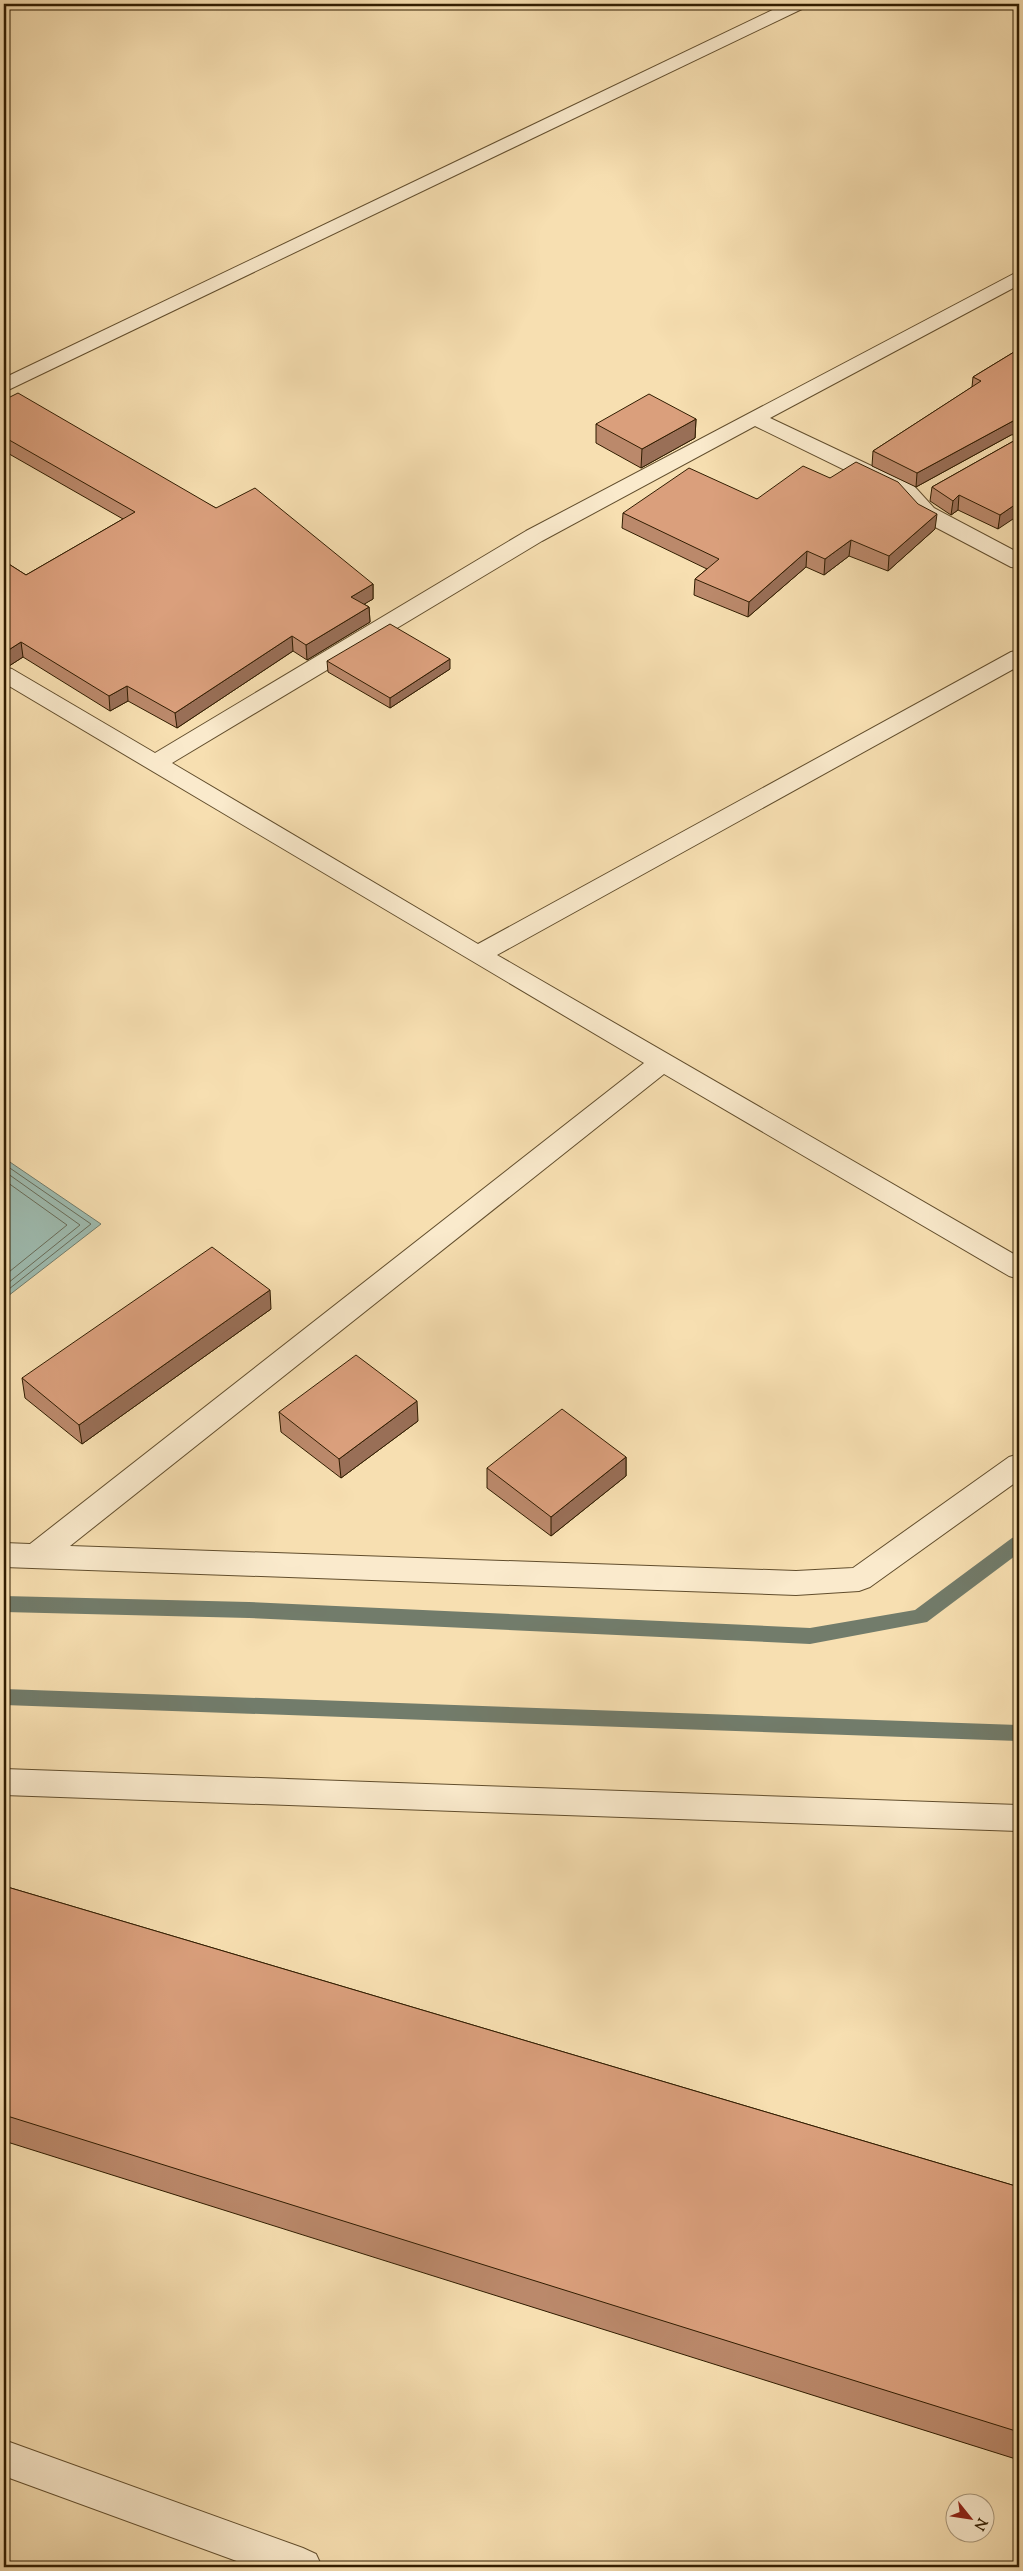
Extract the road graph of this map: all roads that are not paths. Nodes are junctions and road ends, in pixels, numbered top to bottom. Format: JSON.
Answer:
{"nodes":[{"id":1,"x":798,"y":4,"type":"edge"},
{"id":2,"x":1019,"y":277,"type":"edge"},
{"id":3,"x":4,"y":386,"type":"edge"},
{"id":4,"x":754,"y":418,"type":"junction"},
{"id":5,"x":1019,"y":562,"type":"edge"},
{"id":6,"x":1019,"y":657,"type":"edge"},
{"id":7,"x":4,"y":674,"type":"edge"},
{"id":8,"x":23,"y":685,"type":"junction"},
{"id":9,"x":4,"y":698,"type":"edge"},
{"id":10,"x":155,"y":763,"type":"junction"},
{"id":11,"x":478,"y":955,"type":"junction"},
{"id":12,"x":662,"y":1062,"type":"junction"},
{"id":13,"x":1019,"y":1268,"type":"edge"},
{"id":14,"x":1019,"y":1465,"type":"edge"},
{"id":15,"x":4,"y":1555,"type":"edge"},
{"id":16,"x":36,"y":1556,"type":"junction"},
{"id":17,"x":4,"y":1782,"type":"edge"},
{"id":18,"x":1019,"y":1818,"type":"edge"},
{"id":19,"x":4,"y":2458,"type":"edge"},
{"id":20,"x":303,"y":2567,"type":"edge"}],
"edges":[{"from":1,"to":3,"type":"street"},
{"from":2,"to":4,"type":"street"},
{"from":4,"to":5,"type":"street"},
{"from":4,"to":10,"type":"street"},
{"from":6,"to":11,"type":"street"},
{"from":7,"to":8,"type":"street"},
{"from":8,"to":9,"type":"street"},
{"from":8,"to":10,"type":"street"},
{"from":10,"to":11,"type":"street"},
{"from":11,"to":12,"type":"street"},
{"from":12,"to":13,"type":"street"},
{"from":12,"to":16,"type":"street"},
{"from":14,"to":16,"type":"street"},
{"from":15,"to":16,"type":"street"},
{"from":17,"to":18,"type":"street"},
{"from":19,"to":20,"type":"street"}]}
